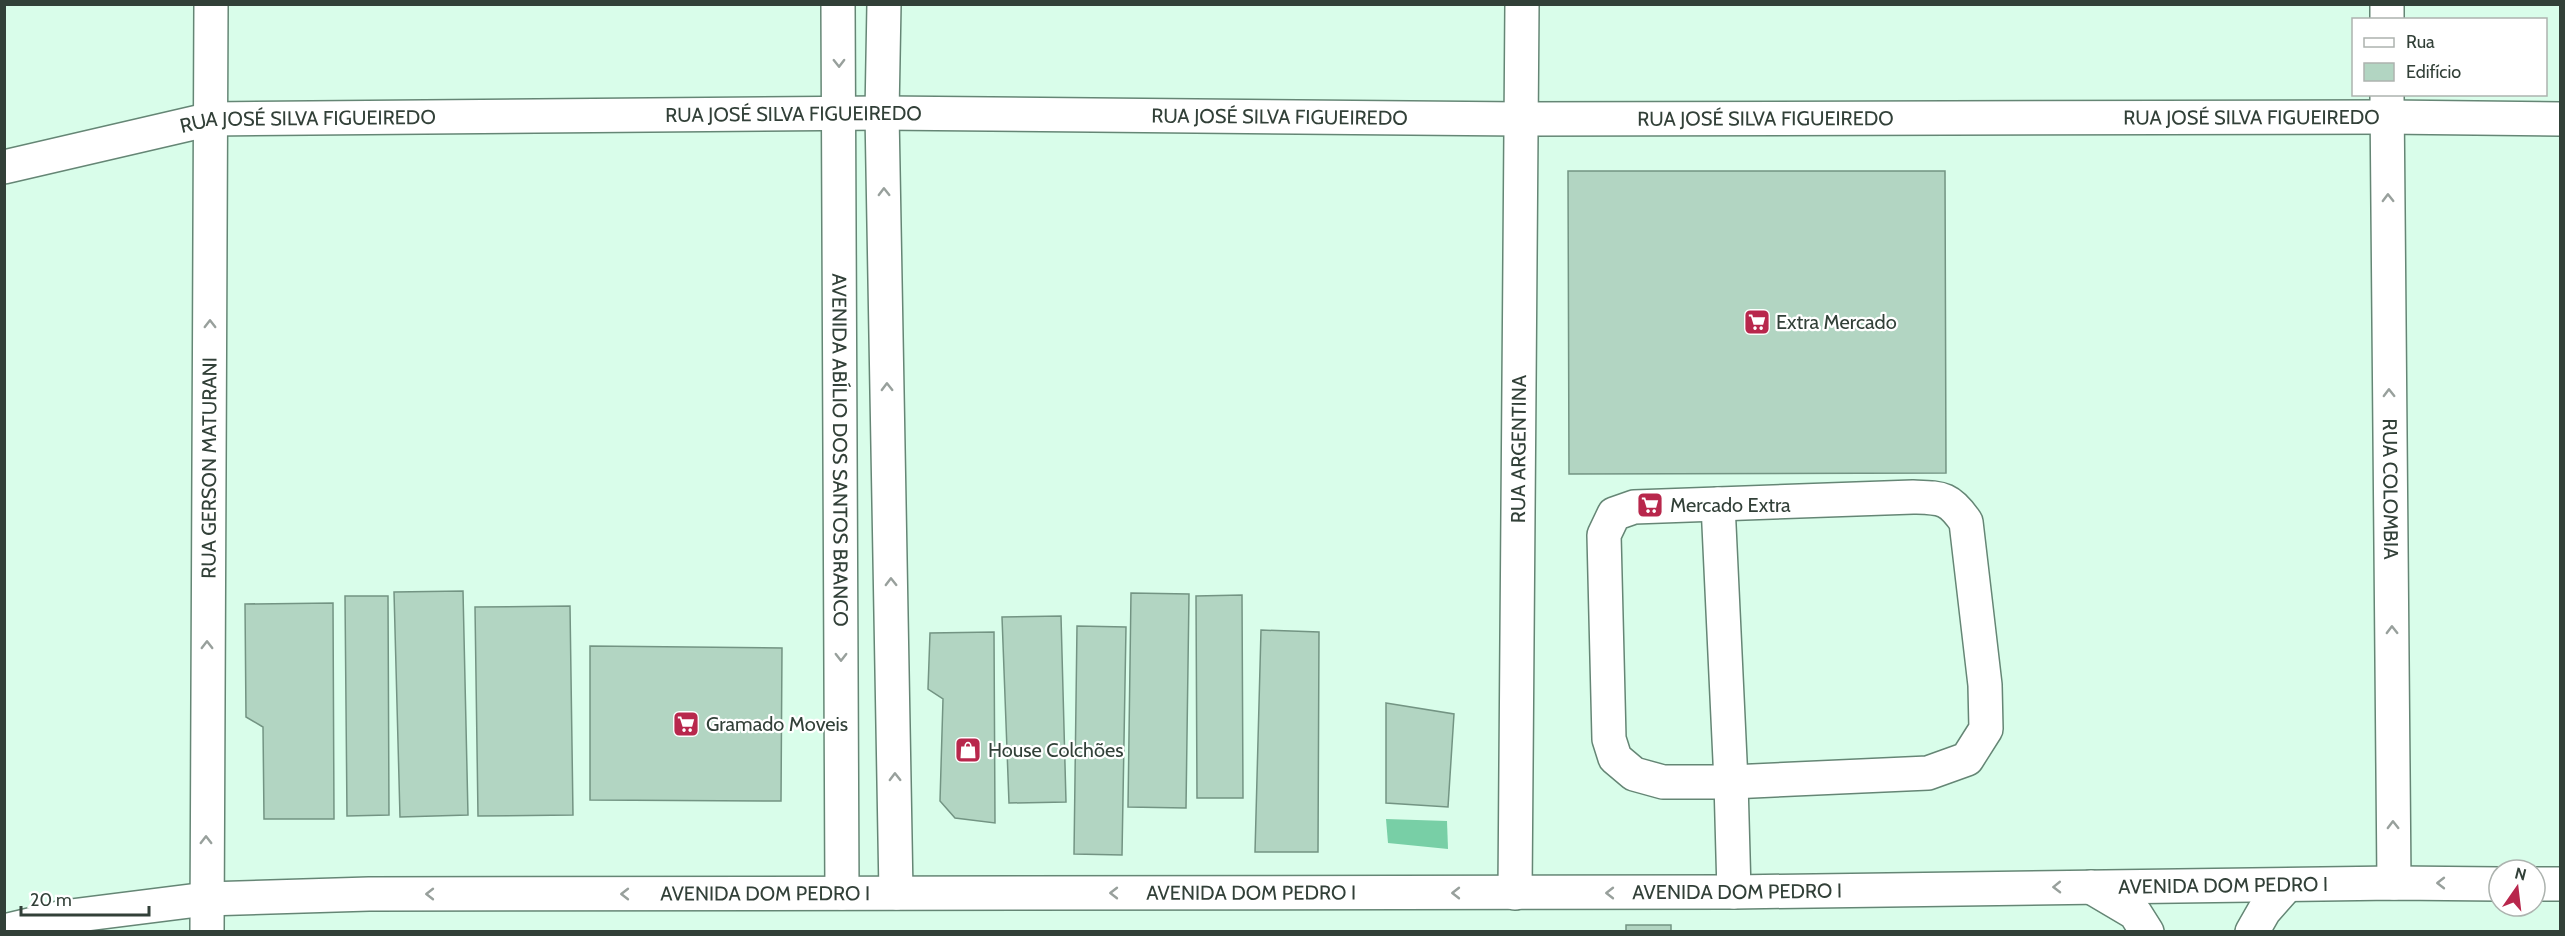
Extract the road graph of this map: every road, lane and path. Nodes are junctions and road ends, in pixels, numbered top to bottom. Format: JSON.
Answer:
{"nodes":[{"id":1,"x":211,"y":4,"type":"edge"},
{"id":2,"x":838,"y":4,"type":"edge"},
{"id":3,"x":884,"y":4,"type":"edge"},
{"id":4,"x":1522,"y":4,"type":"edge"},
{"id":5,"x":2387,"y":106,"type":"edge"},
{"id":6,"x":882,"y":113,"type":"junction"},
{"id":7,"x":839,"y":114,"type":"junction"},
{"id":8,"x":212,"y":119,"type":"junction"},
{"id":9,"x":1522,"y":119,"type":"junction"},
{"id":10,"x":2560,"y":119,"type":"edge"},
{"id":11,"x":4,"y":167,"type":"edge"},
{"id":12,"x":1718,"y":504,"type":"junction"},
{"id":13,"x":1731,"y":782,"type":"junction"},
{"id":14,"x":2394,"y":883,"type":"junction"},
{"id":15,"x":2487,"y":884,"type":"edge"},
{"id":16,"x":2287,"y":885,"type":"junction"},
{"id":17,"x":2090,"y":887,"type":"junction"},
{"id":18,"x":1734,"y":892,"type":"junction"},
{"id":19,"x":842,"y":893,"type":"junction"},
{"id":20,"x":896,"y":893,"type":"junction"},
{"id":21,"x":1515,"y":893,"type":"junction"},
{"id":22,"x":206,"y":899,"type":"junction"},
{"id":23,"x":4,"y":931,"type":"edge"},
{"id":24,"x":207,"y":932,"type":"edge"},
{"id":25,"x":2147,"y":932,"type":"edge"},
{"id":26,"x":2252,"y":932,"type":"edge"}],
"edges":[{"from":1,"to":8,"type":"street","name":"RUA GERSON MATURANI"},
{"from":2,"to":7,"type":"street","name":"AVENIDA ABÍLIO DOS SANTOS BRANCO","one_way":true},
{"from":3,"to":6,"type":"street"},
{"from":4,"to":9,"type":"street","name":"RUA ARGENTINA"},
{"from":5,"to":9,"type":"street","name":"RUA JOSÉ SILVA FIGUEIREDO"},
{"from":5,"to":10,"type":"street","name":"RUA JOSÉ SILVA FIGUEIREDO"},
{"from":14,"to":5,"type":"street","name":"RUA COLOMBIA","one_way":true},
{"from":6,"to":7,"type":"street","name":"RUA JOSÉ SILVA FIGUEIREDO"},
{"from":6,"to":9,"type":"street","name":"RUA JOSÉ SILVA FIGUEIREDO"},
{"from":20,"to":6,"type":"street","one_way":true},
{"from":7,"to":8,"type":"street","name":"RUA JOSÉ SILVA FIGUEIREDO"},
{"from":7,"to":19,"type":"street","name":"AVENIDA ABÍLIO DOS SANTOS BRANCO","one_way":true},
{"from":8,"to":11,"type":"street","name":"RUA JOSÉ SILVA FIGUEIREDO"},
{"from":22,"to":8,"type":"street","name":"RUA GERSON MATURANI","one_way":true},
{"from":9,"to":21,"type":"street","name":"RUA ARGENTINA"},
{"from":12,"to":13,"type":"street"},
{"from":12,"to":13,"type":"street"},
{"from":12,"to":13,"type":"street"},
{"from":13,"to":18,"type":"street"},
{"from":15,"to":14,"type":"street","name":"AVENIDA DOM PEDRO I","one_way":true},
{"from":14,"to":16,"type":"street","name":"AVENIDA DOM PEDRO I"},
{"from":16,"to":17,"type":"street","name":"AVENIDA DOM PEDRO I"},
{"from":16,"to":26,"type":"street"},
{"from":17,"to":18,"type":"street","name":"AVENIDA DOM PEDRO I","one_way":true},
{"from":17,"to":25,"type":"street"},
{"from":18,"to":21,"type":"street","name":"AVENIDA DOM PEDRO I","one_way":true},
{"from":19,"to":20,"type":"street","name":"AVENIDA DOM PEDRO I"},
{"from":19,"to":22,"type":"street","name":"AVENIDA DOM PEDRO I","one_way":true},
{"from":21,"to":20,"type":"street","name":"AVENIDA DOM PEDRO I","one_way":true},
{"from":22,"to":23,"type":"street","name":"AVENIDA DOM PEDRO I"},
{"from":22,"to":24,"type":"street","name":"RUA GERSON MATURANI"}]}
